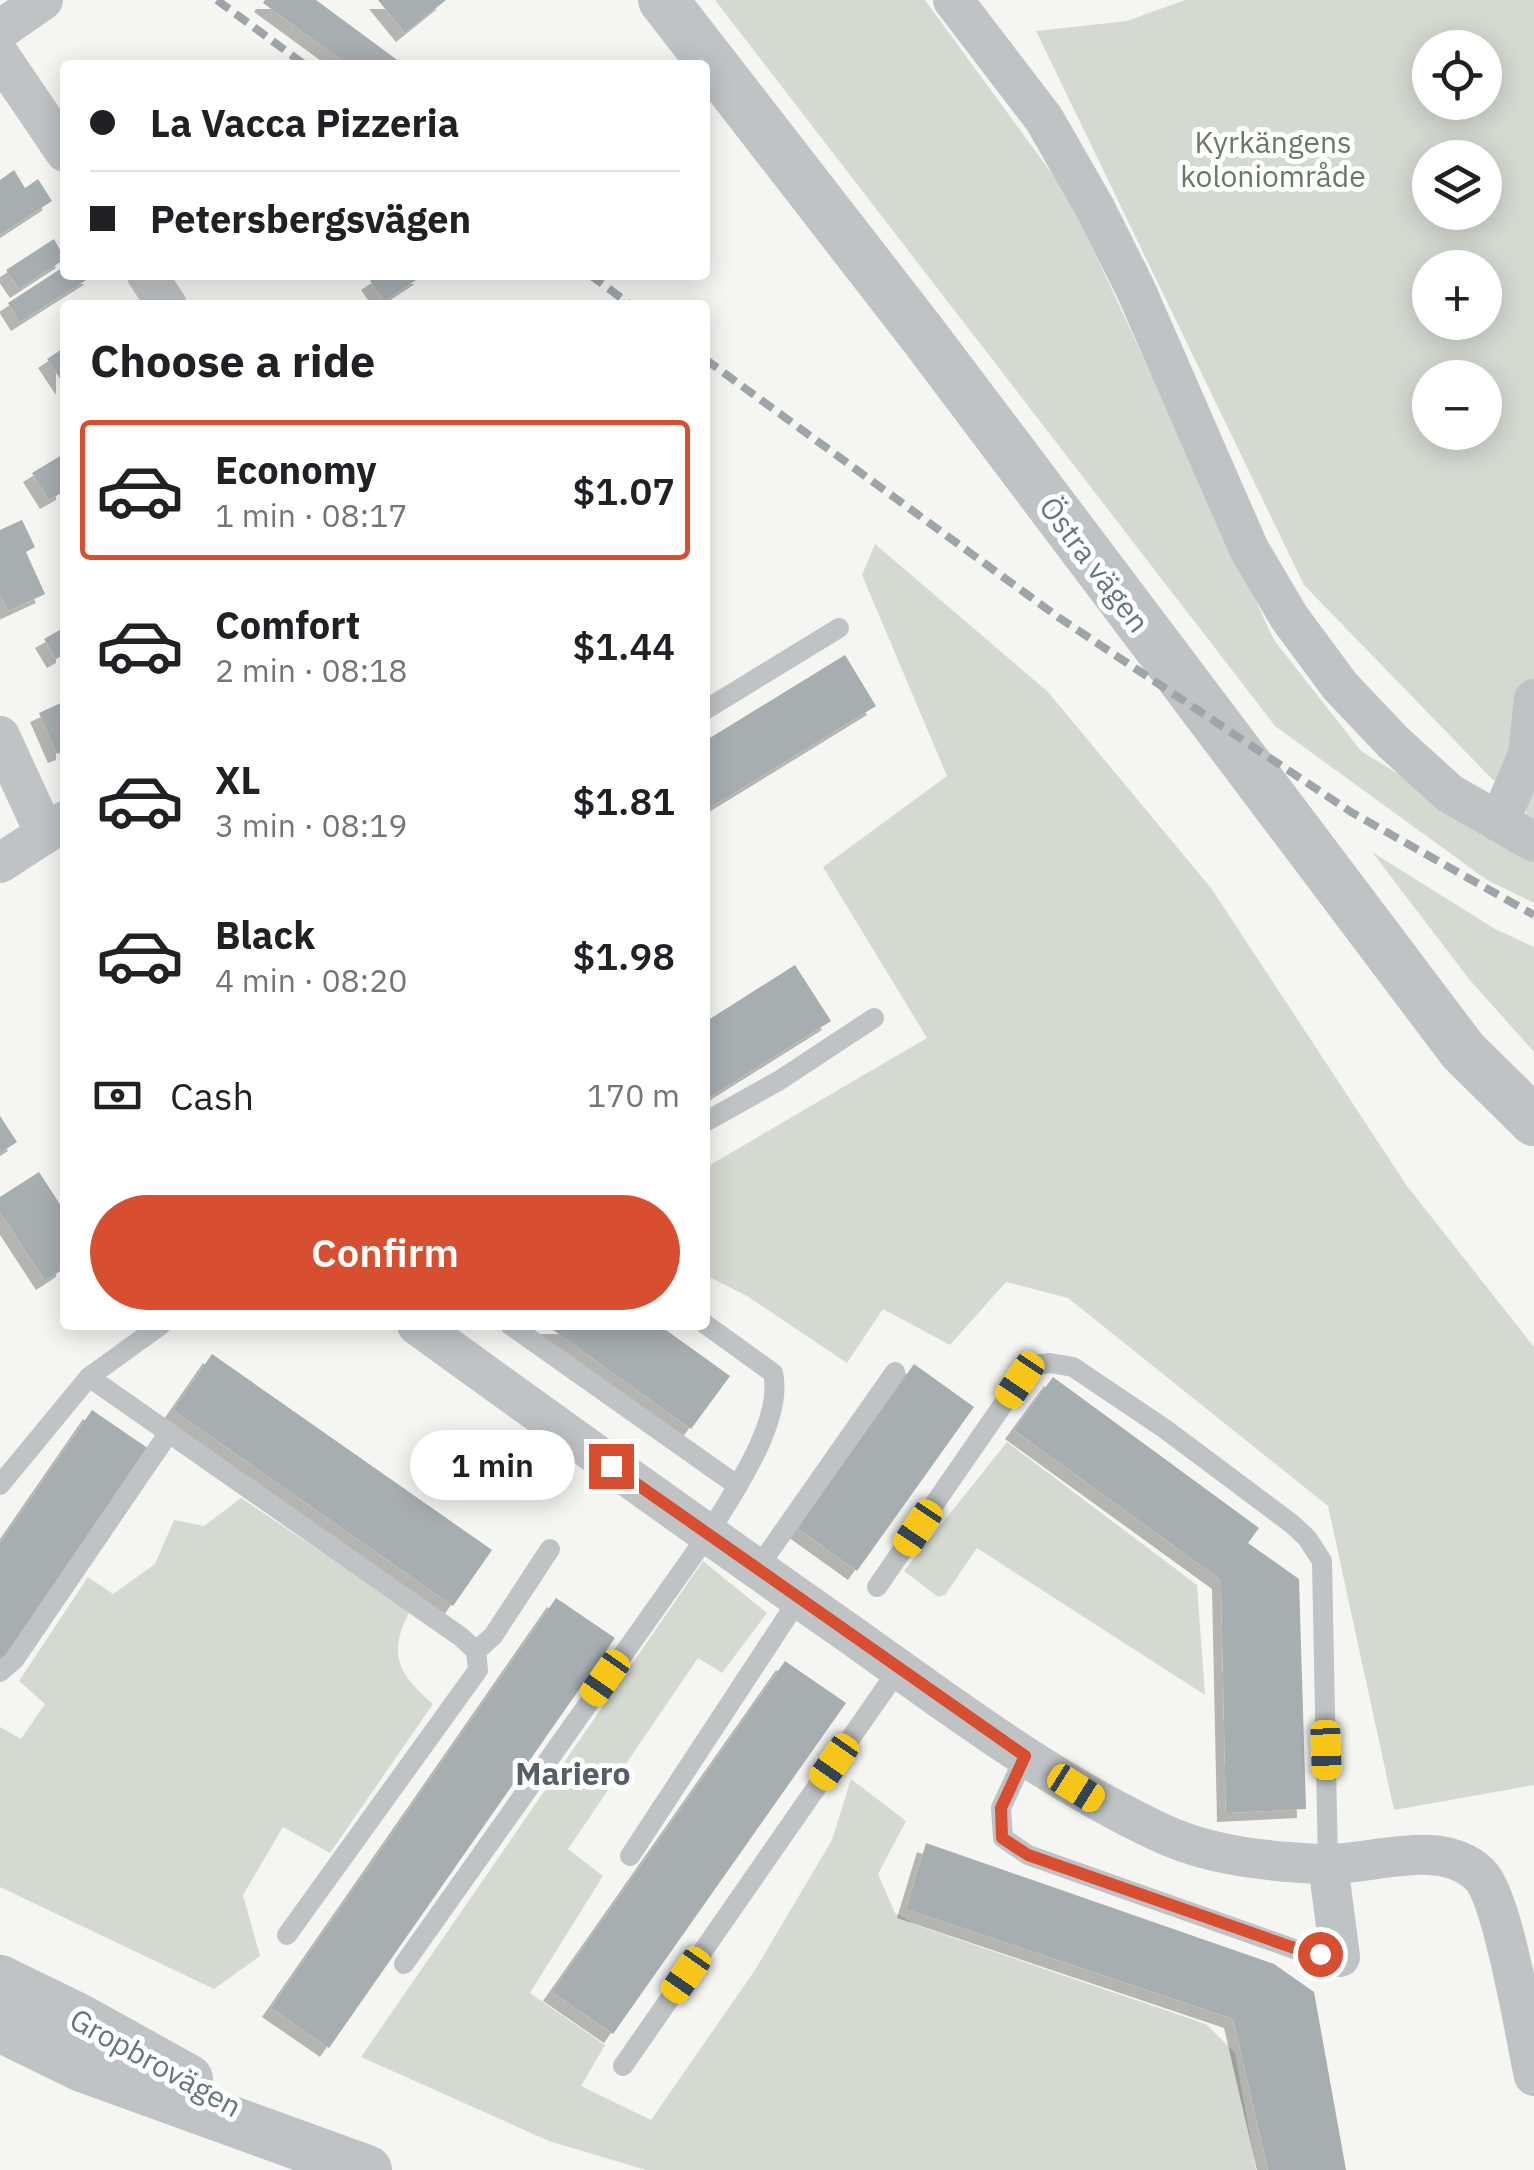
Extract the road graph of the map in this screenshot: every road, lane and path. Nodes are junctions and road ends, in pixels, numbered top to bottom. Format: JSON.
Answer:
{"nodes":[{"id":1,"x":43,"y":0,"type":"edge"},
{"id":2,"x":664,"y":0,"type":"edge"},
{"id":3,"x":953,"y":0,"type":"edge"},
{"id":4,"x":0,"y":30,"type":"edge"},
{"id":5,"x":0,"y":56,"type":"edge"},
{"id":6,"x":60,"y":145,"type":"edge"},
{"id":7,"x":839,"y":628,"type":"dead end"},
{"id":8,"x":1534,"y":699,"type":"edge"},
{"id":9,"x":710,"y":707,"type":"edge"},
{"id":10,"x":0,"y":736,"type":"edge"},
{"id":11,"x":1498,"y":822,"type":"junction"},
{"id":12,"x":55,"y":828,"type":"edge"},
{"id":13,"x":1534,"y":842,"type":"edge"},
{"id":14,"x":0,"y":863,"type":"edge"},
{"id":15,"x":874,"y":1018,"type":"dead end"},
{"id":16,"x":710,"y":1119,"type":"edge"},
{"id":17,"x":1534,"y":1121,"type":"edge"},
{"id":18,"x":710,"y":1328,"type":"edge"},
{"id":19,"x":153,"y":1330,"type":"edge"},
{"id":20,"x":425,"y":1330,"type":"edge"},
{"id":21,"x":517,"y":1330,"type":"edge"},
{"id":22,"x":895,"y":1372,"type":"dead end"},
{"id":23,"x":89,"y":1377,"type":"junction"},
{"id":24,"x":168,"y":1434,"type":"junction"},
{"id":25,"x":0,"y":1485,"type":"edge"},
{"id":26,"x":738,"y":1486,"type":"junction"},
{"id":27,"x":707,"y":1536,"type":"junction"},
{"id":28,"x":550,"y":1549,"type":"dead end"},
{"id":29,"x":758,"y":1569,"type":"junction"},
{"id":30,"x":877,"y":1587,"type":"dead end"},
{"id":31,"x":798,"y":1600,"type":"junction"},
{"id":32,"x":476,"y":1651,"type":"junction"},
{"id":33,"x":898,"y":1670,"type":"junction"},
{"id":34,"x":0,"y":1672,"type":"edge"},
{"id":35,"x":1025,"y":1756,"type":"junction"},
{"id":36,"x":630,"y":1856,"type":"dead end"},
{"id":37,"x":1328,"y":1864,"type":"junction"},
{"id":38,"x":287,"y":1935,"type":"dead end"},
{"id":39,"x":1340,"y":1957,"type":"joint"},
{"id":40,"x":404,"y":1964,"type":"dead end"},
{"id":41,"x":0,"y":1980,"type":"edge"},
{"id":42,"x":0,"y":2028,"type":"edge"},
{"id":43,"x":623,"y":2066,"type":"dead end"},
{"id":44,"x":1534,"y":2076,"type":"edge"},
{"id":45,"x":310,"y":2147,"type":"junction"},
{"id":46,"x":367,"y":2170,"type":"edge"}],
"edges":[{"from":1,"to":4,"type":"street"},
{"from":2,"to":17,"type":"street","name":"Östra vägen"},
{"from":3,"to":11,"type":"street"},
{"from":5,"to":6,"type":"street"},
{"from":7,"to":9,"type":"lane"},
{"from":8,"to":11,"type":"street"},
{"from":10,"to":12,"type":"street"},
{"from":11,"to":13,"type":"street"},
{"from":12,"to":14,"type":"street"},
{"from":15,"to":16,"type":"lane"},
{"from":18,"to":26,"type":"lane"},
{"from":19,"to":23,"type":"lane"},
{"from":20,"to":27,"type":"street"},
{"from":21,"to":26,"type":"lane"},
{"from":22,"to":29,"type":"lane"},
{"from":23,"to":24,"type":"lane"},
{"from":23,"to":25,"type":"lane"},
{"from":24,"to":32,"type":"lane"},
{"from":24,"to":34,"type":"lane"},
{"from":26,"to":27,"type":"lane"},
{"from":27,"to":29,"type":"street"},
{"from":27,"to":40,"type":"lane"},
{"from":28,"to":32,"type":"lane"},
{"from":29,"to":31,"type":"street"},
{"from":30,"to":37,"type":"lane"},
{"from":31,"to":33,"type":"street"},
{"from":31,"to":36,"type":"lane"},
{"from":32,"to":38,"type":"lane"},
{"from":33,"to":35,"type":"street"},
{"from":33,"to":43,"type":"lane"},
{"from":35,"to":37,"type":"street"},
{"from":35,"to":39,"type":"lane"},
{"from":37,"to":39,"type":"street"},
{"from":37,"to":44,"type":"street"},
{"from":41,"to":45,"type":"street","name":"Gropbrovägen"},
{"from":42,"to":45,"type":"street","name":"Gropbrovägen"},
{"from":45,"to":46,"type":"street","name":"Gropbrovägen"}]}
